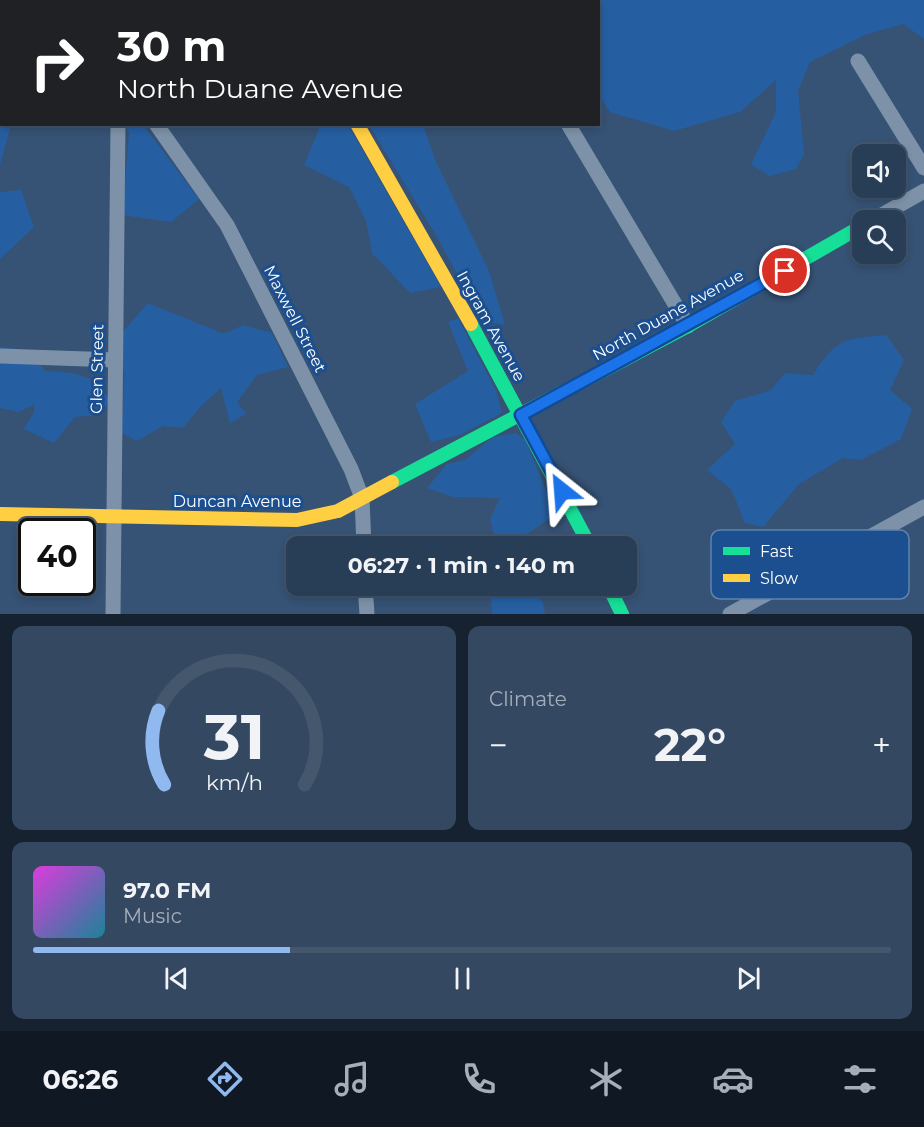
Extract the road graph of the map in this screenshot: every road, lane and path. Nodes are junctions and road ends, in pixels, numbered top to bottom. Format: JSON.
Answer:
{"nodes":[{"id":1,"x":858,"y":61,"type":"dead end"},
{"id":2,"x":118,"y":126,"type":"edge"},
{"id":3,"x":157,"y":126,"type":"edge"},
{"id":4,"x":358,"y":126,"type":"edge"},
{"id":5,"x":569,"y":126,"type":"edge"},
{"id":6,"x":924,"y":168,"type":"edge"},
{"id":7,"x":924,"y":191,"type":"edge"},
{"id":8,"x":891,"y":210,"type":"edge"},
{"id":9,"x":852,"y":232,"type":"edge"},
{"id":10,"x":688,"y":326,"type":"junction"},
{"id":11,"x":0,"y":356,"type":"edge"},
{"id":12,"x":115,"y":360,"type":"junction"},
{"id":13,"x":521,"y":415,"type":"junction"},
{"id":14,"x":362,"y":498,"type":"junction"},
{"id":15,"x":924,"y":507,"type":"edge"},
{"id":16,"x":0,"y":514,"type":"edge"},
{"id":17,"x":113,"y":517,"type":"junction"},
{"id":18,"x":882,"y":530,"type":"edge"},
{"id":19,"x":364,"y":536,"type":"edge"},
{"id":20,"x":585,"y":536,"type":"edge"},
{"id":21,"x":366,"y":596,"type":"edge"},
{"id":22,"x":613,"y":596,"type":"edge"},
{"id":23,"x":757,"y":599,"type":"edge"},
{"id":24,"x":113,"y":614,"type":"edge"},
{"id":25,"x":367,"y":614,"type":"edge"},
{"id":26,"x":622,"y":614,"type":"edge"},
{"id":27,"x":730,"y":614,"type":"edge"}],
"edges":[{"from":1,"to":6,"type":"street"},
{"from":2,"to":12,"type":"street","name":"Glen Street"},
{"from":3,"to":14,"type":"street","name":"Maxwell Street"},
{"from":4,"to":13,"type":"street","name":"Ingram Avenue"},
{"from":5,"to":10,"type":"street"},
{"from":7,"to":8,"type":"street"},
{"from":9,"to":10,"type":"street","name":"North Duane Avenue"},
{"from":10,"to":13,"type":"street","name":"North Duane Avenue"},
{"from":11,"to":12,"type":"street"},
{"from":12,"to":17,"type":"street","name":"Glen Street"},
{"from":13,"to":14,"type":"street","name":"Duncan Avenue"},
{"from":13,"to":20,"type":"street","name":"Ingram Avenue"},
{"from":14,"to":17,"type":"street","name":"Duncan Avenue"},
{"from":14,"to":19,"type":"street","name":"Maxwell Street"},
{"from":15,"to":18,"type":"street"},
{"from":16,"to":17,"type":"street","name":"Duncan Avenue"},
{"from":17,"to":24,"type":"street","name":"Glen Street"},
{"from":21,"to":25,"type":"street"},
{"from":22,"to":26,"type":"street"},
{"from":23,"to":27,"type":"street"}]}
